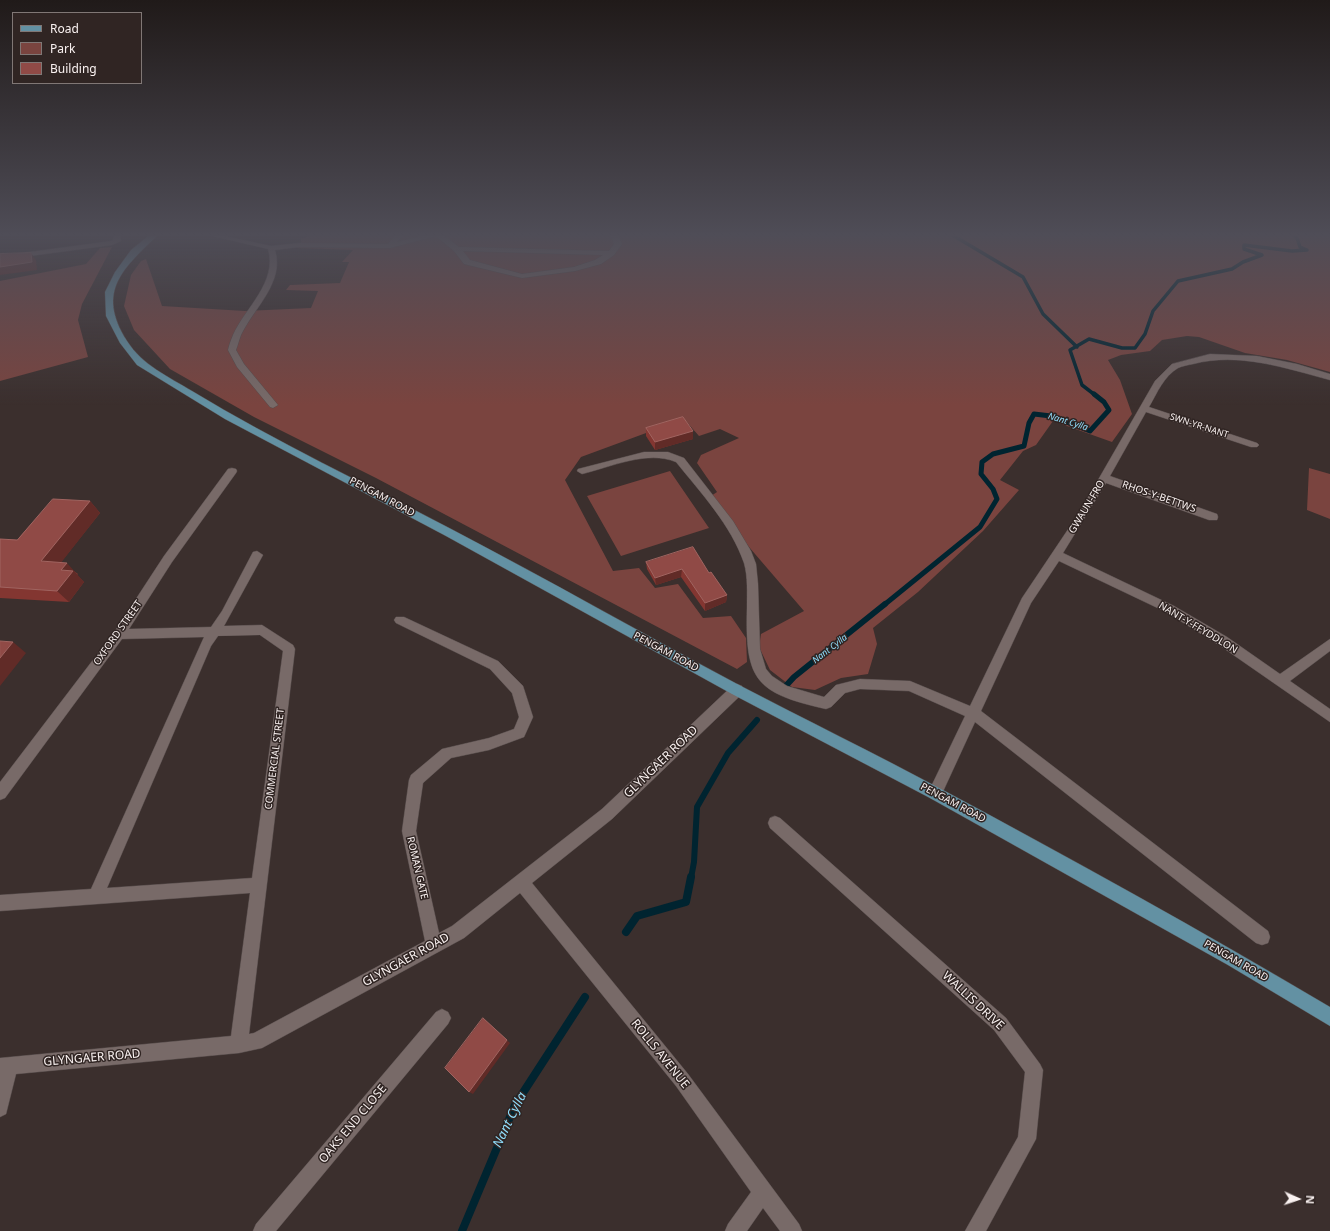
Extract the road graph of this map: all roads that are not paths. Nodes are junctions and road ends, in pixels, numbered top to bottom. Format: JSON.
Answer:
{"nodes":[{"id":1,"x":110,"y":290,"type":"edge"},
{"id":2,"x":264,"y":290,"type":"edge"},
{"id":3,"x":1330,"y":377,"type":"edge"},
{"id":4,"x":274,"y":405,"type":"dead end"},
{"id":5,"x":1144,"y":408,"type":"junction"},
{"id":6,"x":1254,"y":445,"type":"dead end"},
{"id":7,"x":232,"y":471,"type":"dead end"},
{"id":8,"x":582,"y":471,"type":"dead end"},
{"id":9,"x":1104,"y":478,"type":"junction"},
{"id":10,"x":1213,"y":517,"type":"dead end"},
{"id":11,"x":257,"y":555,"type":"dead end"},
{"id":12,"x":1057,"y":556,"type":"junction"},
{"id":13,"x":400,"y":620,"type":"dead end"},
{"id":14,"x":214,"y":630,"type":"junction"},
{"id":15,"x":119,"y":634,"type":"junction"},
{"id":16,"x":1330,"y":644,"type":"edge"},
{"id":17,"x":1281,"y":681,"type":"junction"},
{"id":18,"x":737,"y":690,"type":"junction"},
{"id":19,"x":973,"y":712,"type":"junction"},
{"id":20,"x":1330,"y":716,"type":"edge"},
{"id":21,"x":0,"y":793,"type":"edge"},
{"id":22,"x":935,"y":793,"type":"junction"},
{"id":23,"x":775,"y":823,"type":"dead end"},
{"id":24,"x":521,"y":882,"type":"junction"},
{"id":25,"x":259,"y":885,"type":"junction"},
{"id":26,"x":96,"y":896,"type":"junction"},
{"id":27,"x":0,"y":903,"type":"edge"},
{"id":28,"x":1262,"y":938,"type":"dead end"},
{"id":29,"x":434,"y":945,"type":"junction"},
{"id":30,"x":1330,"y":1017,"type":"edge"},
{"id":31,"x":442,"y":1018,"type":"dead end"},
{"id":32,"x":239,"y":1044,"type":"junction"},
{"id":33,"x":5,"y":1066,"type":"edge"},
{"id":34,"x":0,"y":1108,"type":"edge"},
{"id":35,"x":763,"y":1192,"type":"junction"},
{"id":36,"x":263,"y":1231,"type":"edge"},
{"id":37,"x":735,"y":1231,"type":"edge"},
{"id":38,"x":792,"y":1231,"type":"edge"},
{"id":39,"x":975,"y":1231,"type":"edge"}],
"edges":[{"from":1,"to":18,"type":"main road","name":"PENGAM ROAD"},
{"from":2,"to":4,"type":"street"},
{"from":3,"to":5,"type":"street","name":"GWAUN-FRO"},
{"from":5,"to":6,"type":"street","name":"SWN-YR-NANT"},
{"from":5,"to":9,"type":"street","name":"GWAUN-FRO"},
{"from":7,"to":15,"type":"street","name":"OXFORD STREET"},
{"from":8,"to":19,"type":"street"},
{"from":9,"to":10,"type":"street","name":"RHOS-Y-BETTWS"},
{"from":9,"to":12,"type":"street","name":"GWAUN-FRO"},
{"from":11,"to":14,"type":"street"},
{"from":12,"to":17,"type":"street","name":"NANT-Y-FFYDDLON"},
{"from":12,"to":19,"type":"street","name":"GWAUN-FRO"},
{"from":13,"to":29,"type":"street","name":"ROMAN GATE"},
{"from":14,"to":15,"type":"street","name":"COMMERCIAL STREET"},
{"from":14,"to":25,"type":"street","name":"COMMERCIAL STREET"},
{"from":14,"to":26,"type":"street"},
{"from":15,"to":21,"type":"street","name":"OXFORD STREET"},
{"from":16,"to":17,"type":"street"},
{"from":17,"to":20,"type":"street","name":"NANT-Y-FFYDDLON"},
{"from":18,"to":22,"type":"main road","name":"PENGAM ROAD"},
{"from":18,"to":24,"type":"street","name":"GLYNGAER ROAD"},
{"from":19,"to":22,"type":"street","name":"GWAUN-FRO"},
{"from":19,"to":28,"type":"street"},
{"from":22,"to":30,"type":"main road","name":"PENGAM ROAD"},
{"from":23,"to":39,"type":"street","name":"WALLIS DRIVE"},
{"from":24,"to":29,"type":"street","name":"GLYNGAER ROAD"},
{"from":24,"to":35,"type":"street","name":"ROLLS AVENUE"},
{"from":25,"to":26,"type":"street"},
{"from":25,"to":32,"type":"street","name":"COMMERCIAL STREET"},
{"from":26,"to":27,"type":"street"},
{"from":29,"to":32,"type":"street","name":"GLYNGAER ROAD"},
{"from":31,"to":36,"type":"street","name":"OAKS END CLOSE"},
{"from":32,"to":33,"type":"street","name":"GLYNGAER ROAD"},
{"from":33,"to":34,"type":"street"},
{"from":35,"to":37,"type":"street"},
{"from":35,"to":38,"type":"street","name":"ROLLS AVENUE"}]}
